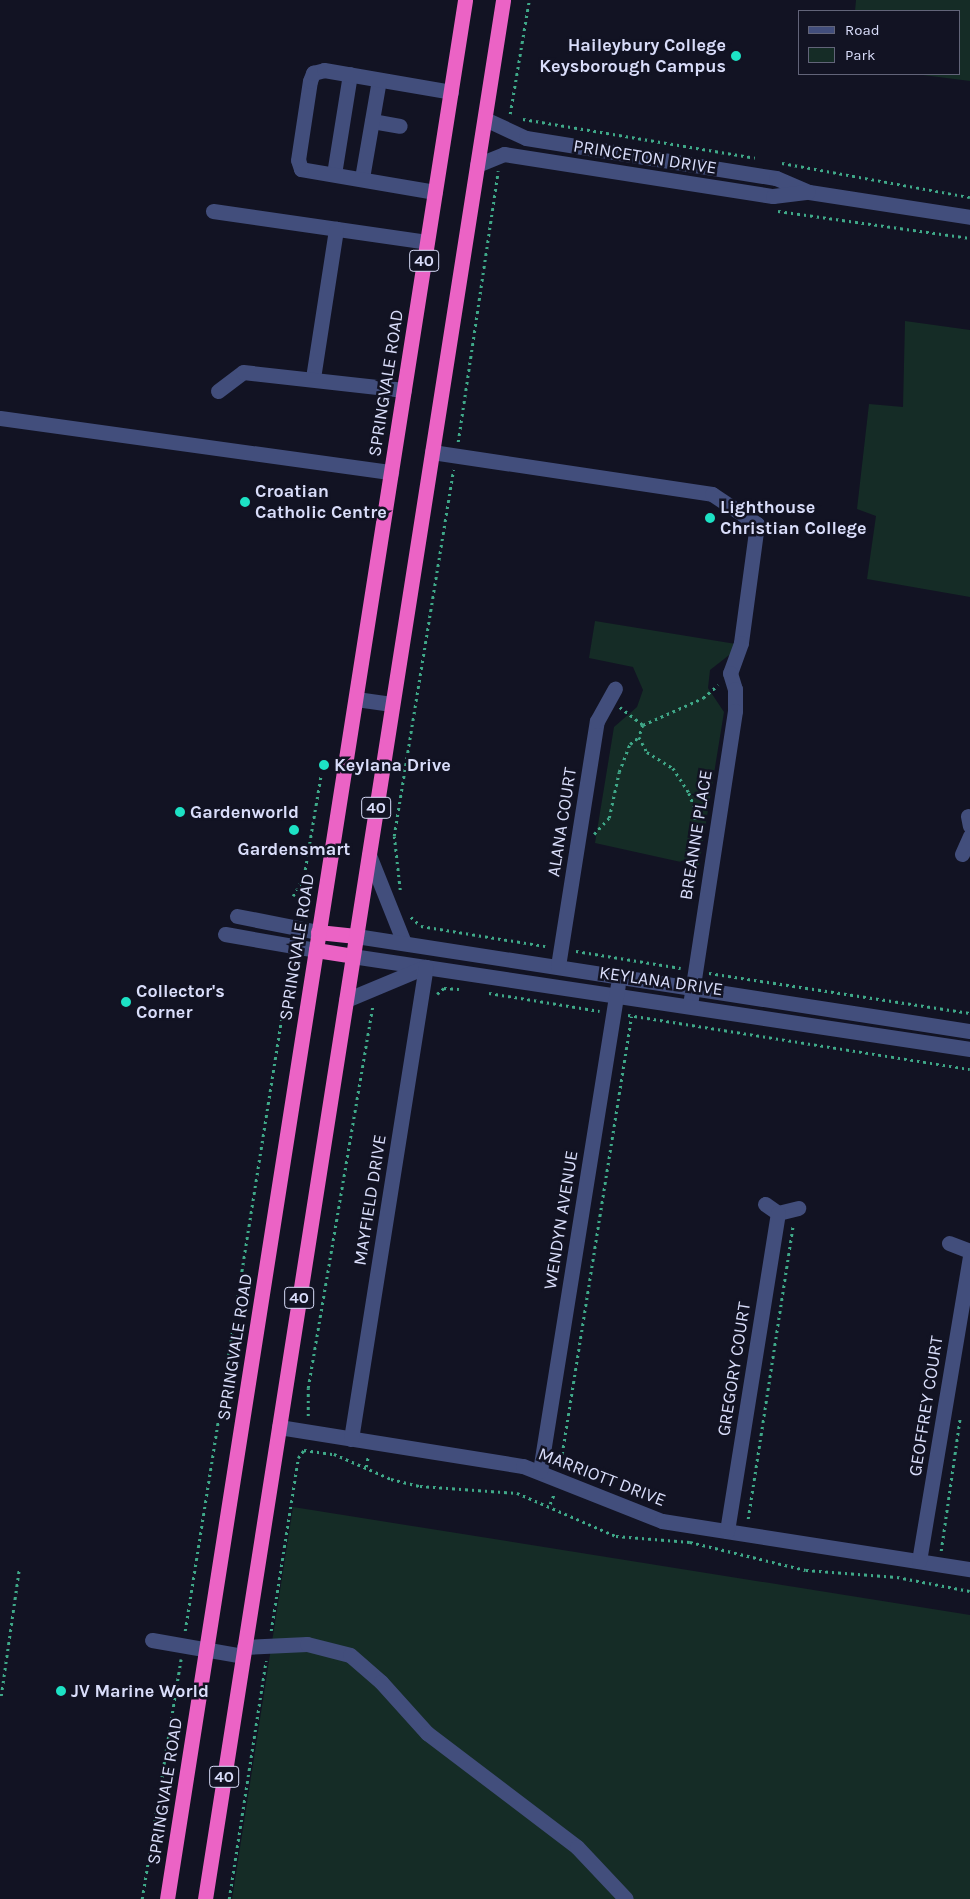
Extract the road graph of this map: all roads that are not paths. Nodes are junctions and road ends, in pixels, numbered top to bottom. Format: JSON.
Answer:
{"nodes":[{"id":1,"x":466,"y":0,"type":"edge"},
{"id":2,"x":503,"y":0,"type":"edge"},
{"id":3,"x":350,"y":74,"type":"junction"},
{"id":4,"x":379,"y":80,"type":"junction"},
{"id":5,"x":451,"y":92,"type":"junction"},
{"id":6,"x":485,"y":119,"type":"junction"},
{"id":7,"x":372,"y":121,"type":"junction"},
{"id":8,"x":400,"y":126,"type":"dead end"},
{"id":9,"x":579,"y":147,"type":"junction"},
{"id":10,"x":477,"y":164,"type":"junction"},
{"id":11,"x":576,"y":165,"type":"junction"},
{"id":12,"x":706,"y":167,"type":"junction"},
{"id":13,"x":334,"y":174,"type":"junction"},
{"id":14,"x":362,"y":178,"type":"junction"},
{"id":15,"x":703,"y":186,"type":"junction"},
{"id":16,"x":435,"y":192,"type":"junction"},
{"id":17,"x":809,"y":192,"type":"junction"},
{"id":18,"x":213,"y":211,"type":"dead end"},
{"id":19,"x":970,"y":217,"type":"edge"},
{"id":20,"x":336,"y":229,"type":"junction"},
{"id":21,"x":427,"y":242,"type":"junction"},
{"id":22,"x":313,"y":378,"type":"junction"},
{"id":23,"x":404,"y":390,"type":"junction"},
{"id":24,"x":218,"y":391,"type":"dead end"},
{"id":25,"x":0,"y":418,"type":"edge"},
{"id":26,"x":432,"y":452,"type":"junction"},
{"id":27,"x":391,"y":472,"type":"junction"},
{"id":28,"x":611,"y":693,"type":"road end"},
{"id":29,"x":356,"y":699,"type":"junction"},
{"id":30,"x":392,"y":704,"type":"junction"},
{"id":31,"x":970,"y":836,"type":"edge"},
{"id":32,"x":962,"y":854,"type":"dead end"},
{"id":33,"x":369,"y":855,"type":"junction"},
{"id":34,"x":237,"y":916,"type":"dead end"},
{"id":35,"x":318,"y":932,"type":"junction"},
{"id":36,"x":226,"y":934,"type":"dead end"},
{"id":37,"x":356,"y":936,"type":"junction"},
{"id":38,"x":403,"y":940,"type":"junction"},
{"id":39,"x":316,"y":950,"type":"junction"},
{"id":40,"x":352,"y":956,"type":"junction"},
{"id":41,"x":558,"y":966,"type":"junction"},
{"id":42,"x":426,"y":967,"type":"junction"},
{"id":43,"x":619,"y":976,"type":"junction"},
{"id":44,"x":692,"y":986,"type":"junction"},
{"id":45,"x":617,"y":994,"type":"junction"},
{"id":46,"x":346,"y":1000,"type":"junction"},
{"id":47,"x":690,"y":1004,"type":"junction"},
{"id":48,"x":970,"y":1031,"type":"edge"},
{"id":49,"x":970,"y":1049,"type":"edge"},
{"id":50,"x":765,"y":1204,"type":"dead end"},
{"id":51,"x":796,"y":1209,"type":"road end"},
{"id":52,"x":778,"y":1213,"type":"junction"},
{"id":53,"x":949,"y":1243,"type":"dead end"},
{"id":54,"x":970,"y":1251,"type":"edge"},
{"id":55,"x":970,"y":1256,"type":"edge"},
{"id":56,"x":279,"y":1427,"type":"junction"},
{"id":57,"x":351,"y":1439,"type":"junction"},
{"id":58,"x":540,"y":1471,"type":"junction"},
{"id":59,"x":727,"y":1532,"type":"junction"},
{"id":60,"x":919,"y":1562,"type":"junction"},
{"id":61,"x":970,"y":1569,"type":"edge"},
{"id":62,"x":152,"y":1640,"type":"dead end"},
{"id":63,"x":206,"y":1649,"type":"junction"},
{"id":64,"x":243,"y":1651,"type":"junction"},
{"id":65,"x":167,"y":1899,"type":"edge"},
{"id":66,"x":205,"y":1899,"type":"edge"},
{"id":67,"x":626,"y":1899,"type":"edge"}],
"edges":[{"from":1,"to":5,"type":"highway","name":"SPRINGVALE ROAD","number":"40"},
{"from":2,"to":6,"type":"highway","number":"40"},
{"from":3,"to":4,"type":"street"},
{"from":3,"to":13,"type":"street"},
{"from":3,"to":13,"type":"street"},
{"from":4,"to":5,"type":"street"},
{"from":4,"to":7,"type":"street"},
{"from":5,"to":16,"type":"highway","name":"SPRINGVALE ROAD","number":"40"},
{"from":6,"to":9,"type":"street","name":"PRINCETON DRIVE"},
{"from":6,"to":10,"type":"highway","number":"40"},
{"from":7,"to":8,"type":"street"},
{"from":7,"to":14,"type":"street"},
{"from":9,"to":11,"type":"street"},
{"from":9,"to":12,"type":"street","name":"PRINCETON DRIVE"},
{"from":10,"to":11,"type":"street","name":"PRINCETON DRIVE"},
{"from":10,"to":26,"type":"highway","number":"40"},
{"from":11,"to":15,"type":"street","name":"PRINCETON DRIVE"},
{"from":12,"to":15,"type":"street"},
{"from":12,"to":17,"type":"street","name":"PRINCETON DRIVE"},
{"from":13,"to":14,"type":"street"},
{"from":14,"to":16,"type":"street"},
{"from":15,"to":17,"type":"street","name":"PRINCETON DRIVE"},
{"from":16,"to":21,"type":"highway","name":"SPRINGVALE ROAD","number":"40"},
{"from":17,"to":19,"type":"street","name":"PRINCETON DRIVE"},
{"from":18,"to":20,"type":"street"},
{"from":20,"to":21,"type":"street"},
{"from":20,"to":22,"type":"street"},
{"from":21,"to":23,"type":"highway","name":"SPRINGVALE ROAD","number":"40"},
{"from":22,"to":23,"type":"street"},
{"from":22,"to":24,"type":"street"},
{"from":23,"to":27,"type":"highway","name":"SPRINGVALE ROAD","number":"40"},
{"from":25,"to":27,"type":"street"},
{"from":26,"to":30,"type":"highway","number":"40"},
{"from":26,"to":44,"type":"street","name":"BREANNE PLACE"},
{"from":27,"to":29,"type":"highway","name":"SPRINGVALE ROAD","number":"40"},
{"from":28,"to":41,"type":"street","name":"ALANA COURT"},
{"from":29,"to":30,"type":"street"},
{"from":29,"to":35,"type":"highway","name":"SPRINGVALE ROAD","number":"40"},
{"from":30,"to":33,"type":"highway","number":"40"},
{"from":31,"to":32,"type":"street"},
{"from":33,"to":37,"type":"highway","number":"40"},
{"from":33,"to":38,"type":"street"},
{"from":34,"to":35,"type":"street"},
{"from":35,"to":37,"type":"highway","name":"KEYLANA DRIVE"},
{"from":35,"to":39,"type":"highway","name":"SPRINGVALE ROAD","number":"40"},
{"from":36,"to":39,"type":"street"},
{"from":37,"to":38,"type":"street","name":"KEYLANA DRIVE"},
{"from":37,"to":40,"type":"highway","number":"40"},
{"from":38,"to":41,"type":"street","name":"KEYLANA DRIVE"},
{"from":39,"to":40,"type":"highway","name":"KEYLANA DRIVE"},
{"from":39,"to":63,"type":"highway","name":"SPRINGVALE ROAD","number":"40"},
{"from":40,"to":42,"type":"street","name":"KEYLANA DRIVE"},
{"from":40,"to":46,"type":"highway","number":"40"},
{"from":41,"to":43,"type":"street","name":"KEYLANA DRIVE"},
{"from":42,"to":45,"type":"street","name":"KEYLANA DRIVE"},
{"from":42,"to":46,"type":"street"},
{"from":42,"to":57,"type":"street","name":"MAYFIELD DRIVE"},
{"from":43,"to":44,"type":"street","name":"KEYLANA DRIVE"},
{"from":43,"to":45,"type":"street","name":"WENDYN AVENUE"},
{"from":44,"to":47,"type":"street","name":"BREANNE PLACE"},
{"from":44,"to":48,"type":"street","name":"KEYLANA DRIVE"},
{"from":45,"to":47,"type":"street","name":"KEYLANA DRIVE"},
{"from":45,"to":58,"type":"street","name":"WENDYN AVENUE"},
{"from":46,"to":56,"type":"highway","number":"40"},
{"from":47,"to":49,"type":"street","name":"KEYLANA DRIVE"},
{"from":50,"to":52,"type":"street"},
{"from":51,"to":52,"type":"street"},
{"from":52,"to":59,"type":"street","name":"GREGORY COURT"},
{"from":53,"to":54,"type":"street"},
{"from":55,"to":60,"type":"street","name":"GEOFFREY COURT"},
{"from":56,"to":57,"type":"street","name":"MARRIOTT DRIVE"},
{"from":56,"to":64,"type":"highway","number":"40"},
{"from":57,"to":58,"type":"street","name":"MARRIOTT DRIVE"},
{"from":58,"to":59,"type":"street","name":"MARRIOTT DRIVE"},
{"from":59,"to":60,"type":"street","name":"MARRIOTT DRIVE"},
{"from":60,"to":61,"type":"street","name":"MARRIOTT DRIVE"},
{"from":62,"to":63,"type":"street"},
{"from":63,"to":64,"type":"street"},
{"from":63,"to":65,"type":"highway","name":"SPRINGVALE ROAD","number":"40"},
{"from":64,"to":66,"type":"highway","number":"40"},
{"from":64,"to":67,"type":"street"}]}
